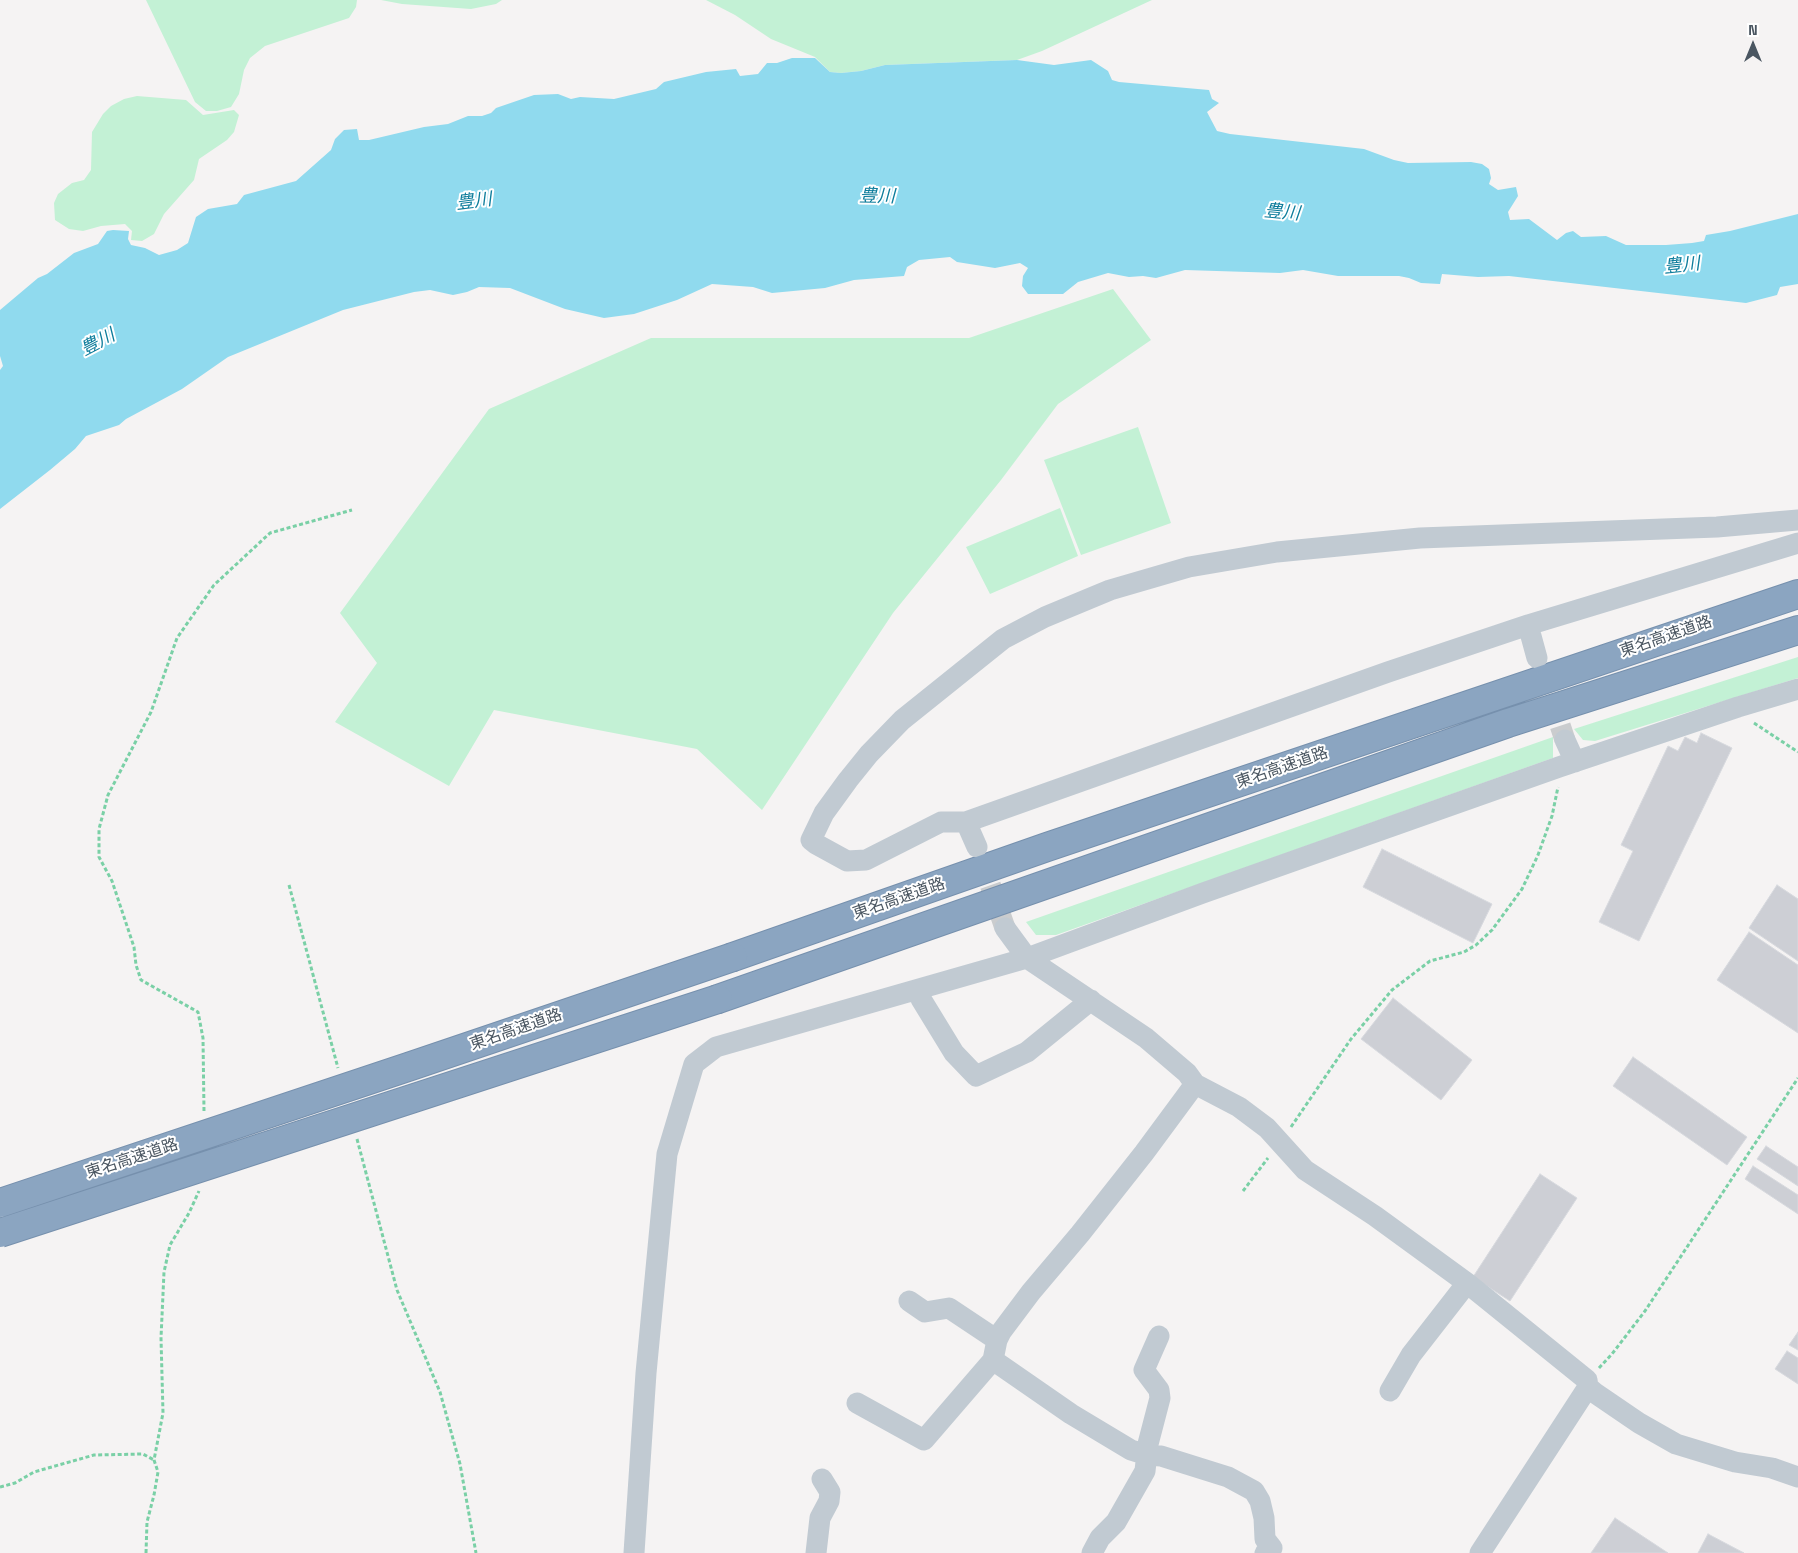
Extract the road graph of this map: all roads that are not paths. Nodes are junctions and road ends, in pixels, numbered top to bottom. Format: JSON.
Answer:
{"nodes":[{"id":1,"x":1798,"y":520,"type":"edge"},
{"id":2,"x":1798,"y":543,"type":"edge"},
{"id":3,"x":1798,"y":594,"type":"edge"},
{"id":4,"x":1528,"y":625,"type":"junction"},
{"id":5,"x":1798,"y":630,"type":"edge"},
{"id":6,"x":1537,"y":658,"type":"tunnel mouth"},
{"id":7,"x":1798,"y":689,"type":"edge"},
{"id":8,"x":1565,"y":740,"type":"tunnel mouth"},
{"id":9,"x":1567,"y":764,"type":"junction"},
{"id":10,"x":966,"y":822,"type":"junction"},
{"id":11,"x":977,"y":848,"type":"tunnel mouth"},
{"id":12,"x":1005,"y":928,"type":"tunnel mouth"},
{"id":13,"x":1027,"y":958,"type":"junction"},
{"id":14,"x":919,"y":989,"type":"junction"},
{"id":15,"x":1091,"y":1000,"type":"junction"},
{"id":16,"x":1196,"y":1084,"type":"junction"},
{"id":17,"x":0,"y":1203,"type":"edge"},
{"id":18,"x":0,"y":1233,"type":"edge"},
{"id":19,"x":1467,"y":1283,"type":"junction"},
{"id":20,"x":909,"y":1301,"type":"dead end"},
{"id":21,"x":1159,"y":1336,"type":"dead end"},
{"id":22,"x":995,"y":1350,"type":"junction"},
{"id":23,"x":1588,"y":1383,"type":"junction"},
{"id":24,"x":1390,"y":1391,"type":"dead end"},
{"id":25,"x":857,"y":1403,"type":"dead end"},
{"id":26,"x":1147,"y":1455,"type":"junction"},
{"id":27,"x":1798,"y":1477,"type":"edge"},
{"id":28,"x":822,"y":1479,"type":"dead end"},
{"id":29,"x":1272,"y":1552,"type":"edge"},
{"id":30,"x":634,"y":1553,"type":"edge"},
{"id":31,"x":816,"y":1553,"type":"edge"},
{"id":32,"x":1092,"y":1553,"type":"edge"},
{"id":33,"x":1480,"y":1553,"type":"edge"}],
"edges":[{"from":1,"to":10,"type":"street"},
{"from":2,"to":4,"type":"street"},
{"from":3,"to":17,"type":"highway","name":"東名高速道路","bridge":true},
{"from":4,"to":6,"type":"street"},
{"from":4,"to":10,"type":"street"},
{"from":5,"to":18,"type":"highway","name":"東名高速道路","bridge":true},
{"from":7,"to":9,"type":"street"},
{"from":8,"to":9,"type":"street"},
{"from":9,"to":13,"type":"street"},
{"from":10,"to":11,"type":"street"},
{"from":12,"to":13,"type":"street"},
{"from":13,"to":14,"type":"street"},
{"from":13,"to":15,"type":"street"},
{"from":14,"to":15,"type":"street"},
{"from":14,"to":30,"type":"street"},
{"from":15,"to":16,"type":"street"},
{"from":16,"to":19,"type":"street"},
{"from":16,"to":22,"type":"street"},
{"from":19,"to":23,"type":"street"},
{"from":19,"to":24,"type":"street"},
{"from":20,"to":22,"type":"street"},
{"from":21,"to":26,"type":"street"},
{"from":22,"to":25,"type":"street"},
{"from":22,"to":26,"type":"street"},
{"from":23,"to":27,"type":"street"},
{"from":23,"to":33,"type":"street"},
{"from":26,"to":29,"type":"street"},
{"from":26,"to":32,"type":"street"},
{"from":28,"to":31,"type":"street"}]}
